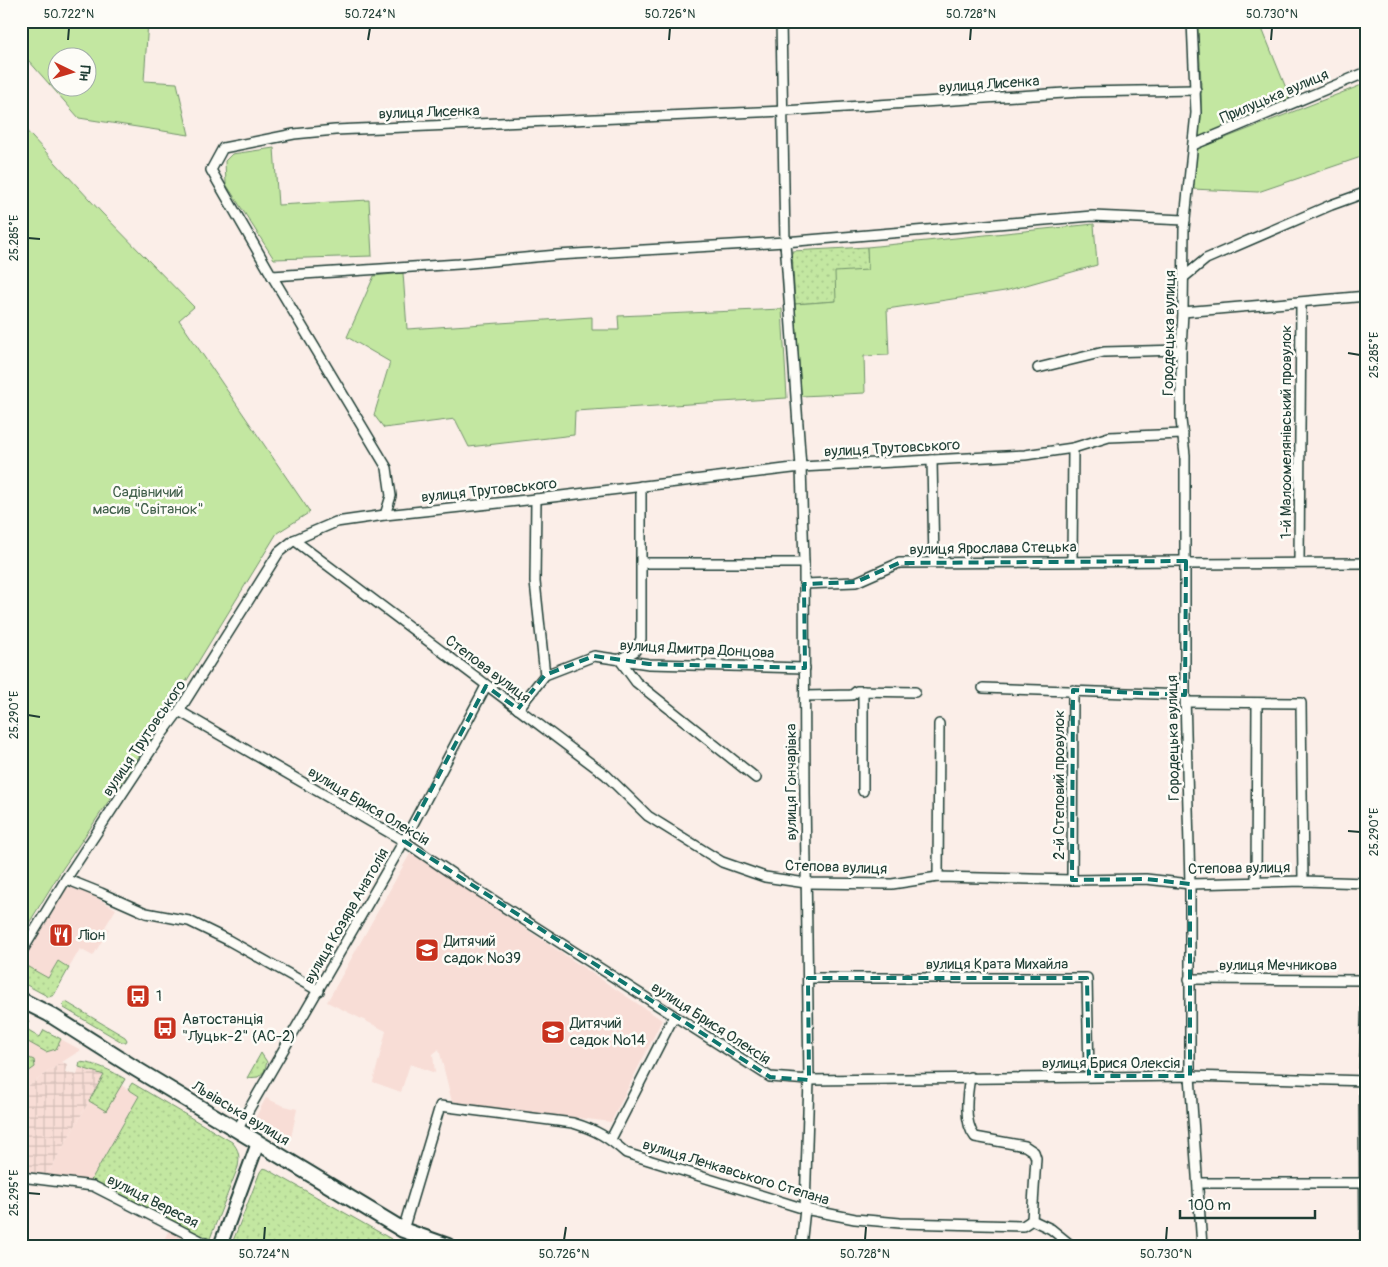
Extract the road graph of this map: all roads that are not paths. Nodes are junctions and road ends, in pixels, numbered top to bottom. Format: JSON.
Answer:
{"nodes":[{"id":1,"x":781,"y":21,"type":"edge"},
{"id":2,"x":1192,"y":21,"type":"edge"},
{"id":3,"x":1367,"y":72,"type":"edge"},
{"id":4,"x":1196,"y":90,"type":"junction"},
{"id":5,"x":784,"y":111,"type":"junction"},
{"id":6,"x":1193,"y":145,"type":"junction"},
{"id":7,"x":1367,"y":192,"type":"edge"},
{"id":8,"x":1185,"y":220,"type":"junction"},
{"id":9,"x":785,"y":242,"type":"junction"},
{"id":10,"x":272,"y":276,"type":"junction"},
{"id":11,"x":1184,"y":277,"type":"junction"},
{"id":12,"x":1367,"y":296,"type":"edge"},
{"id":13,"x":1301,"y":303,"type":"junction"},
{"id":14,"x":1183,"y":312,"type":"junction"},
{"id":15,"x":1181,"y":350,"type":"junction"},
{"id":16,"x":1038,"y":368,"type":"dead end"},
{"id":17,"x":1183,"y":434,"type":"junction"},
{"id":18,"x":1073,"y":448,"type":"junction"},
{"id":19,"x":932,"y":460,"type":"junction"},
{"id":20,"x":801,"y":467,"type":"junction"},
{"id":21,"x":640,"y":486,"type":"junction"},
{"id":22,"x":536,"y":499,"type":"junction"},
{"id":23,"x":385,"y":515,"type":"junction"},
{"id":24,"x":294,"y":540,"type":"junction"},
{"id":25,"x":1072,"y":561,"type":"junction"},
{"id":26,"x":934,"y":562,"type":"junction"},
{"id":27,"x":1299,"y":562,"type":"junction"},
{"id":28,"x":641,"y":563,"type":"junction"},
{"id":29,"x":804,"y":563,"type":"junction"},
{"id":30,"x":1186,"y":563,"type":"junction"},
{"id":31,"x":1367,"y":563,"type":"edge"},
{"id":32,"x":804,"y":584,"type":"junction"},
{"id":33,"x":620,"y":660,"type":"junction"},
{"id":34,"x":805,"y":668,"type":"junction"},
{"id":35,"x":545,"y":675,"type":"junction"},
{"id":36,"x":486,"y":686,"type":"junction"},
{"id":37,"x":983,"y":688,"type":"dead end"},
{"id":38,"x":1073,"y":690,"type":"junction"},
{"id":39,"x":863,"y":691,"type":"junction"},
{"id":40,"x":914,"y":692,"type":"dead end"},
{"id":41,"x":805,"y":696,"type":"junction"},
{"id":42,"x":1185,"y":699,"type":"junction"},
{"id":43,"x":1257,"y":703,"type":"junction"},
{"id":44,"x":518,"y":709,"type":"junction"},
{"id":45,"x":179,"y":711,"type":"junction"},
{"id":46,"x":939,"y":724,"type":"dead end"},
{"id":47,"x":756,"y":778,"type":"dead end"},
{"id":48,"x":863,"y":791,"type":"dead end"},
{"id":49,"x":404,"y":841,"type":"junction"},
{"id":50,"x":938,"y":877,"type":"junction"},
{"id":51,"x":66,"y":879,"type":"junction"},
{"id":52,"x":1072,"y":880,"type":"junction"},
{"id":53,"x":1303,"y":881,"type":"junction"},
{"id":54,"x":1256,"y":882,"type":"junction"},
{"id":55,"x":806,"y":883,"type":"junction"},
{"id":56,"x":1367,"y":883,"type":"edge"},
{"id":57,"x":1190,"y":884,"type":"junction"},
{"id":58,"x":21,"y":953,"type":"edge"},
{"id":59,"x":808,"y":978,"type":"junction"},
{"id":60,"x":1189,"y":978,"type":"junction"},
{"id":61,"x":1367,"y":980,"type":"edge"},
{"id":62,"x":319,"y":991,"type":"junction"},
{"id":63,"x":1367,"y":996,"type":"edge"},
{"id":64,"x":21,"y":1000,"type":"edge"},
{"id":65,"x":674,"y":1016,"type":"junction"},
{"id":66,"x":1090,"y":1076,"type":"junction"},
{"id":67,"x":1190,"y":1076,"type":"junction"},
{"id":68,"x":970,"y":1078,"type":"junction"},
{"id":69,"x":809,"y":1080,"type":"junction"},
{"id":70,"x":1365,"y":1081,"type":"edge"},
{"id":71,"x":238,"y":1130,"type":"junction"},
{"id":72,"x":610,"y":1139,"type":"junction"},
{"id":73,"x":258,"y":1143,"type":"junction"},
{"id":74,"x":21,"y":1177,"type":"edge"},
{"id":75,"x":1198,"y":1183,"type":"junction"},
{"id":76,"x":1365,"y":1183,"type":"edge"},
{"id":77,"x":805,"y":1209,"type":"junction"},
{"id":78,"x":1032,"y":1220,"type":"junction"},
{"id":79,"x":403,"y":1230,"type":"junction"},
{"id":80,"x":211,"y":1246,"type":"edge"},
{"id":81,"x":220,"y":1246,"type":"edge"},
{"id":82,"x":448,"y":1246,"type":"edge"},
{"id":83,"x":801,"y":1246,"type":"edge"},
{"id":84,"x":1072,"y":1246,"type":"edge"},
{"id":85,"x":1202,"y":1246,"type":"edge"},
{"id":86,"x":1365,"y":1246,"type":"edge"}],
"edges":[{"from":1,"to":5,"type":"street"},
{"from":2,"to":4,"type":"street","name":"Городецька вулиця"},
{"from":3,"to":6,"type":"street","name":"Прилуцька вулиця"},
{"from":4,"to":5,"type":"street","name":"вулиця Лисенка"},
{"from":4,"to":6,"type":"street","name":"Городецька вулиця"},
{"from":5,"to":9,"type":"street"},
{"from":5,"to":10,"type":"street","name":"вулиця Лисенка"},
{"from":6,"to":8,"type":"street","name":"Городецька вулиця"},
{"from":7,"to":11,"type":"street"},
{"from":8,"to":9,"type":"street"},
{"from":8,"to":11,"type":"street","name":"Городецька вулиця"},
{"from":9,"to":10,"type":"street"},
{"from":9,"to":20,"type":"street"},
{"from":10,"to":23,"type":"street","name":"вулиця Лисенка"},
{"from":11,"to":14,"type":"street","name":"Городецька вулиця"},
{"from":12,"to":13,"type":"street"},
{"from":13,"to":14,"type":"street"},
{"from":13,"to":27,"type":"street","name":"1-й Малоомелянівський провулок"},
{"from":14,"to":15,"type":"street","name":"Городецька вулиця"},
{"from":15,"to":16,"type":"street"},
{"from":15,"to":17,"type":"street","name":"Городецька вулиця"},
{"from":17,"to":18,"type":"street","name":"вулиця Трутовського"},
{"from":17,"to":30,"type":"street","name":"Городецька вулиця"},
{"from":18,"to":19,"type":"street","name":"вулиця Трутовського"},
{"from":18,"to":25,"type":"street"},
{"from":19,"to":20,"type":"street","name":"вулиця Трутовського"},
{"from":19,"to":26,"type":"street"},
{"from":20,"to":21,"type":"street","name":"вулиця Трутовського"},
{"from":20,"to":29,"type":"street","name":"вулиця Гончарівка"},
{"from":21,"to":22,"type":"street","name":"вулиця Трутовського"},
{"from":21,"to":28,"type":"street"},
{"from":22,"to":23,"type":"street","name":"вулиця Трутовського"},
{"from":22,"to":35,"type":"street"},
{"from":23,"to":24,"type":"street","name":"вулиця Трутовського"},
{"from":24,"to":36,"type":"street","name":"Степова вулиця"},
{"from":24,"to":45,"type":"street","name":"вулиця Трутовського"},
{"from":25,"to":26,"type":"street","name":"вулиця Ярослава Стецька"},
{"from":25,"to":30,"type":"street","name":"вулиця Ярослава Стецька"},
{"from":26,"to":32,"type":"street","name":"вулиця Ярослава Стецька"},
{"from":27,"to":30,"type":"street","name":"вулиця Ярослава Стецька"},
{"from":27,"to":31,"type":"street","name":"вулиця Ярослава Стецька"},
{"from":28,"to":29,"type":"street"},
{"from":28,"to":33,"type":"street"},
{"from":29,"to":32,"type":"street","name":"вулиця Гончарівка"},
{"from":30,"to":42,"type":"street","name":"Городецька вулиця"},
{"from":32,"to":34,"type":"street","name":"вулиця Гончарівка"},
{"from":33,"to":34,"type":"street","name":"вулиця Дмитра Донцова"},
{"from":33,"to":35,"type":"street","name":"вулиця Дмитра Донцова"},
{"from":33,"to":47,"type":"street"},
{"from":34,"to":41,"type":"street","name":"вулиця Гончарівка"},
{"from":35,"to":44,"type":"street"},
{"from":36,"to":44,"type":"street","name":"Степова вулиця"},
{"from":36,"to":49,"type":"street","name":"вулиця Козяра Анатолія"},
{"from":37,"to":38,"type":"street"},
{"from":38,"to":42,"type":"street"},
{"from":38,"to":52,"type":"street","name":"2-й Степовий провулок"},
{"from":39,"to":40,"type":"street"},
{"from":39,"to":41,"type":"street"},
{"from":39,"to":48,"type":"street"},
{"from":41,"to":55,"type":"street","name":"вулиця Гончарівка"},
{"from":42,"to":43,"type":"street"},
{"from":42,"to":57,"type":"street","name":"Городецька вулиця"},
{"from":43,"to":53,"type":"street"},
{"from":43,"to":54,"type":"street"},
{"from":44,"to":55,"type":"street","name":"Степова вулиця"},
{"from":45,"to":49,"type":"street","name":"вулиця Брися Олексія"},
{"from":45,"to":51,"type":"street","name":"вулиця Трутовського"},
{"from":46,"to":50,"type":"street"},
{"from":49,"to":62,"type":"street","name":"вулиця Козяра Анатолія"},
{"from":49,"to":65,"type":"street","name":"вулиця Брися Олексія"},
{"from":50,"to":52,"type":"street","name":"Степова вулиця"},
{"from":50,"to":55,"type":"street","name":"Степова вулиця"},
{"from":51,"to":58,"type":"street","name":"вулиця Трутовського"},
{"from":51,"to":62,"type":"street"},
{"from":52,"to":57,"type":"street","name":"Степова вулиця"},
{"from":53,"to":54,"type":"street","name":"Степова вулиця"},
{"from":53,"to":56,"type":"street","name":"Степова вулиця"},
{"from":54,"to":57,"type":"street","name":"Степова вулиця"},
{"from":55,"to":59,"type":"street","name":"вулиця Гончарівка"},
{"from":57,"to":60,"type":"street","name":"Городецька вулиця"},
{"from":59,"to":66,"type":"street","name":"вулиця Крата Михайла"},
{"from":59,"to":69,"type":"street","name":"вулиця Гончарівка"},
{"from":60,"to":61,"type":"street","name":"вулиця Мечникова"},
{"from":60,"to":67,"type":"street","name":"Городецька вулиця"},
{"from":62,"to":71,"type":"street","name":"вулиця Козяра Анатолія"},
{"from":63,"to":70,"type":"street"},
{"from":64,"to":71,"type":"main road","name":"Львівська вулиця"},
{"from":65,"to":69,"type":"street","name":"вулиця Брися Олексія"},
{"from":65,"to":72,"type":"street"},
{"from":66,"to":67,"type":"street","name":"вулиця Брися Олексія"},
{"from":66,"to":68,"type":"street","name":"вулиця Брися Олексія"},
{"from":67,"to":70,"type":"street","name":"вулиця Брися Олексія"},
{"from":67,"to":75,"type":"street","name":"Городецька вулиця"},
{"from":68,"to":69,"type":"street","name":"вулиця Брися Олексія"},
{"from":68,"to":78,"type":"street"},
{"from":69,"to":77,"type":"street","name":"вулиця Гончарівка"},
{"from":70,"to":76,"type":"street"},
{"from":71,"to":73,"type":"main road","name":"Львівська вулиця"},
{"from":72,"to":77,"type":"street","name":"вулиця Ленкавського Степана"},
{"from":72,"to":79,"type":"street","name":"вулиця Ленкавського Степана"},
{"from":73,"to":79,"type":"main road","name":"Львівська вулиця"},
{"from":73,"to":81,"type":"main road"},
{"from":74,"to":80,"type":"street","name":"вулиця Вересая"},
{"from":75,"to":76,"type":"street"},
{"from":75,"to":85,"type":"street","name":"Городецька вулиця"},
{"from":76,"to":86,"type":"street"},
{"from":77,"to":78,"type":"street","name":"вулиця Ленкавського Степана"},
{"from":77,"to":83,"type":"street","name":"вулиця Гончарівка"},
{"from":78,"to":84,"type":"street"},
{"from":79,"to":82,"type":"main road","name":"Львівська вулиця"}]}
